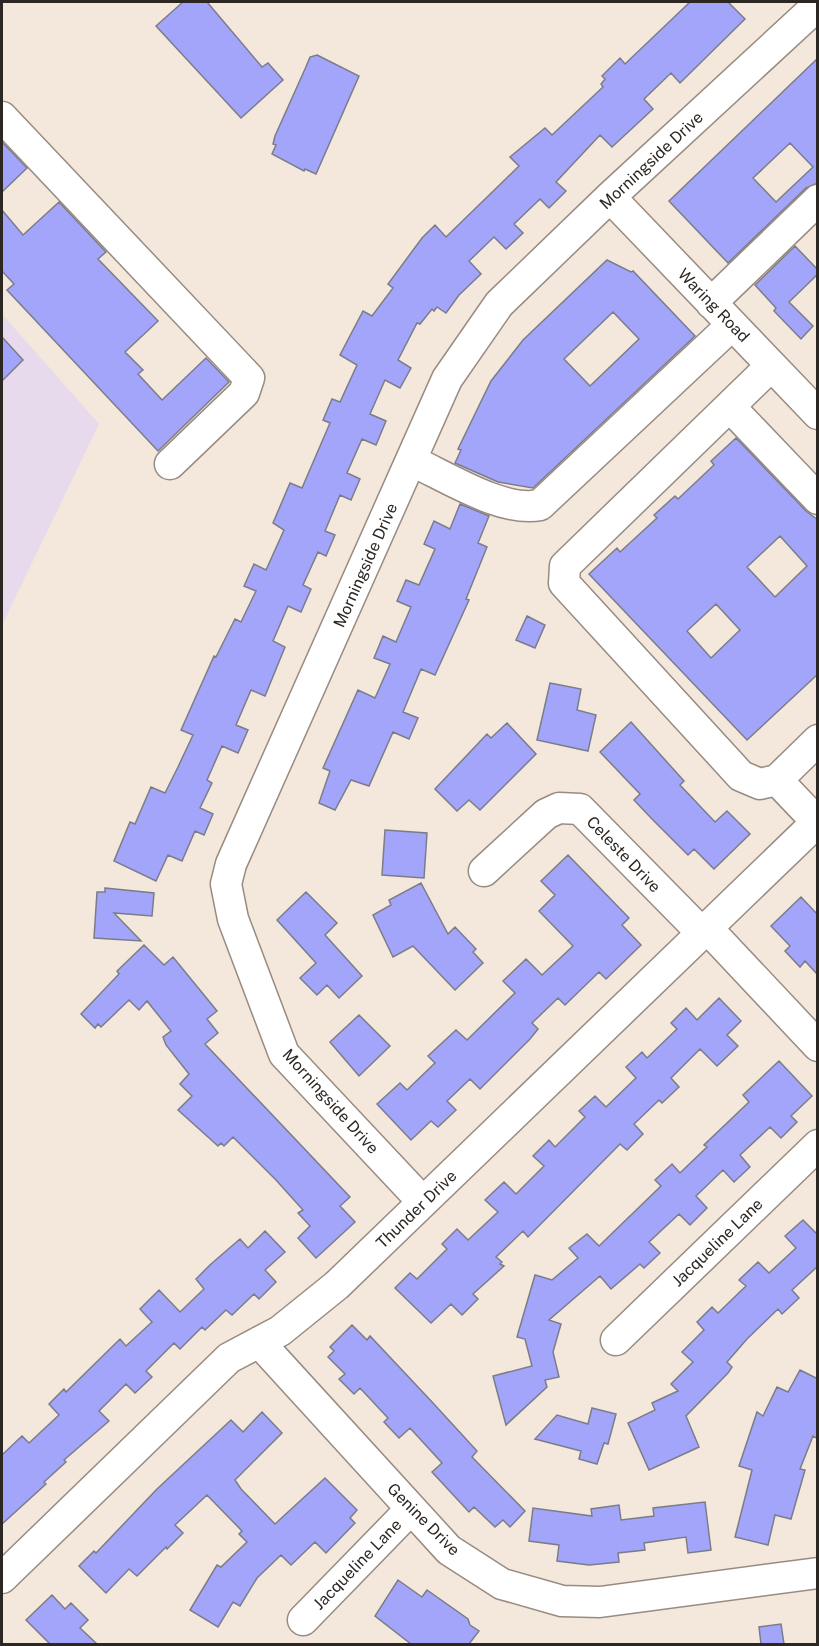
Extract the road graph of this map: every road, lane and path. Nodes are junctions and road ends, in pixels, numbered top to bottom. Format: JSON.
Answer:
{"nodes":[{"id":1,"x":818,"y":5,"type":"edge"},
{"id":2,"x":2,"y":117,"type":"edge"},
{"id":3,"x":610,"y":197,"type":"junction"},
{"id":4,"x":818,"y":200,"type":"edge"},
{"id":5,"x":711,"y":303,"type":"junction"},
{"id":6,"x":732,"y":325,"type":"junction"},
{"id":7,"x":771,"y":366,"type":"junction"},
{"id":8,"x":730,"y":407,"type":"junction"},
{"id":9,"x":818,"y":414,"type":"edge"},
{"id":10,"x":412,"y":461,"type":"junction"},
{"id":11,"x":170,"y":464,"type":"dead end"},
{"id":12,"x":818,"y":499,"type":"edge"},
{"id":13,"x":818,"y":741,"type":"edge"},
{"id":14,"x":777,"y":780,"type":"junction"},
{"id":15,"x":813,"y":835,"type":"edge"},
{"id":16,"x":484,"y":871,"type":"dead end"},
{"id":17,"x":705,"y":931,"type":"junction"},
{"id":18,"x":818,"y":1046,"type":"edge"},
{"id":19,"x":818,"y":1144,"type":"edge"},
{"id":20,"x":423,"y":1202,"type":"junction"},
{"id":21,"x":616,"y":1340,"type":"dead end"},
{"id":22,"x":259,"y":1342,"type":"junction"},
{"id":23,"x":411,"y":1509,"type":"junction"},
{"id":24,"x":818,"y":1573,"type":"edge"},
{"id":25,"x":2,"y":1578,"type":"edge"},
{"id":26,"x":303,"y":1620,"type":"dead end"}],
"edges":[{"from":1,"to":3,"type":"street","name":"Morningside Drive"},
{"from":2,"to":11,"type":"street"},
{"from":3,"to":5,"type":"street","name":"Waring Road"},
{"from":3,"to":10,"type":"street","name":"Morningside Drive"},
{"from":4,"to":5,"type":"street"},
{"from":5,"to":6,"type":"street","name":"Waring Road"},
{"from":6,"to":7,"type":"street","name":"Waring Road"},
{"from":6,"to":10,"type":"street"},
{"from":7,"to":8,"type":"street"},
{"from":7,"to":9,"type":"street","name":"Waring Road"},
{"from":8,"to":12,"type":"street"},
{"from":8,"to":14,"type":"street"},
{"from":10,"to":20,"type":"street","name":"Morningside Drive"},
{"from":13,"to":14,"type":"street"},
{"from":14,"to":15,"type":"street"},
{"from":15,"to":17,"type":"street","name":"Thunder Drive"},
{"from":16,"to":17,"type":"street","name":"Celeste Drive"},
{"from":17,"to":18,"type":"street","name":"Celeste Drive"},
{"from":17,"to":20,"type":"street","name":"Thunder Drive"},
{"from":19,"to":21,"type":"street","name":"Jacqueline Lane"},
{"from":20,"to":22,"type":"street","name":"Thunder Drive"},
{"from":22,"to":23,"type":"street","name":"Genine Drive"},
{"from":22,"to":25,"type":"street","name":"Thunder Drive"},
{"from":23,"to":24,"type":"street","name":"Genine Drive"},
{"from":23,"to":26,"type":"street","name":"Jacqueline Lane"}]}
